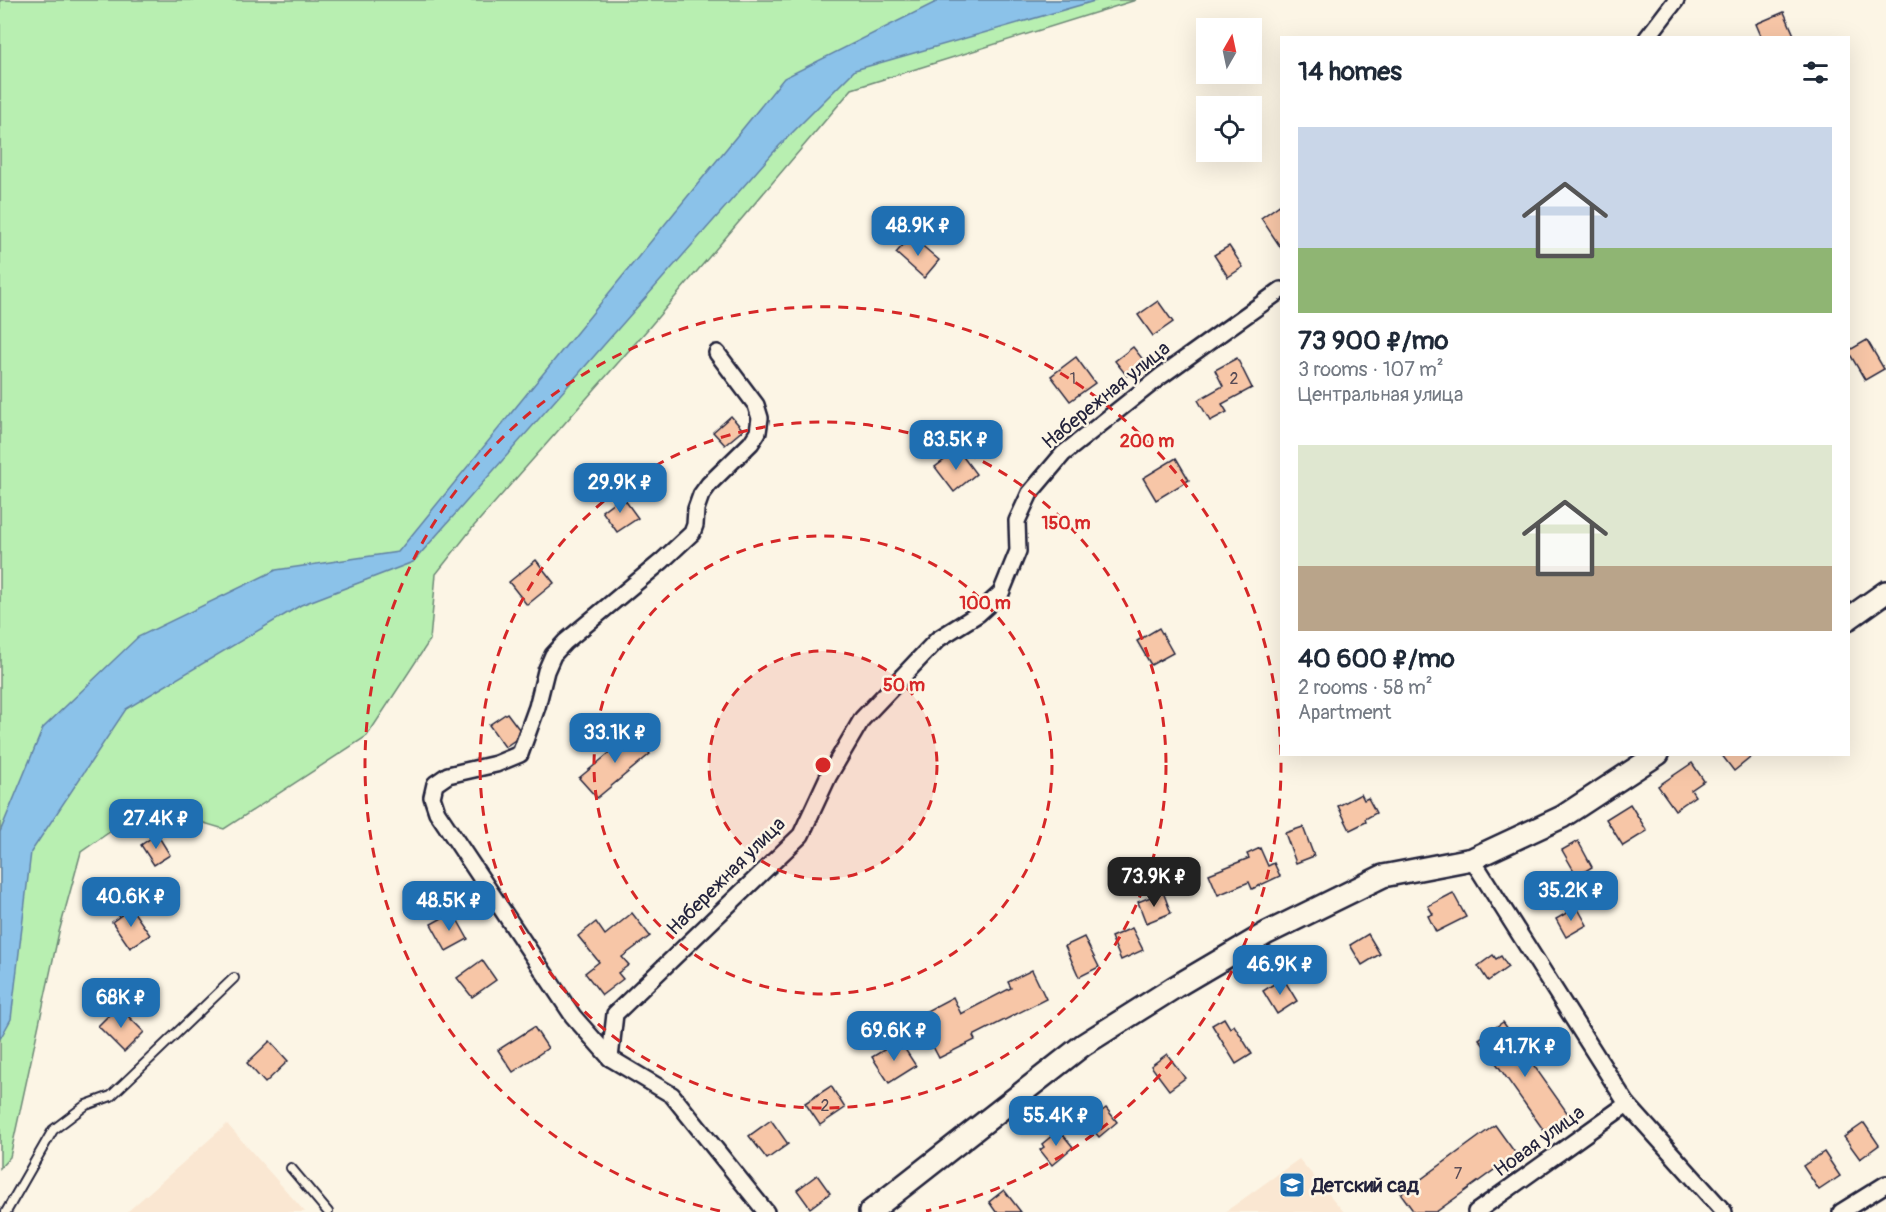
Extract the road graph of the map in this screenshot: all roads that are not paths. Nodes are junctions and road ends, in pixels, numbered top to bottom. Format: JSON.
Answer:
{"nodes":[{"id":1,"x":1676,"y":0,"type":"edge"},
{"id":2,"x":1649,"y":36,"type":"edge"},
{"id":3,"x":1280,"y":291,"type":"edge"},
{"id":4,"x":717,"y":353,"type":"dead end"},
{"id":5,"x":1886,"y":592,"type":"edge"},
{"id":6,"x":1850,"y":618,"type":"edge"},
{"id":7,"x":1655,"y":756,"type":"edge"},
{"id":8,"x":1472,"y":859,"type":"junction"},
{"id":9,"x":234,"y":978,"type":"dead end"},
{"id":10,"x":610,"y":1058,"type":"junction"},
{"id":11,"x":1627,"y":1104,"type":"junction"},
{"id":12,"x":291,"y":1168,"type":"dead end"},
{"id":13,"x":1886,"y":1184,"type":"edge"},
{"id":14,"x":6,"y":1212,"type":"edge"},
{"id":15,"x":328,"y":1212,"type":"edge"},
{"id":16,"x":766,"y":1212,"type":"edge"},
{"id":17,"x":870,"y":1212,"type":"edge"},
{"id":18,"x":1476,"y":1212,"type":"edge"},
{"id":19,"x":1724,"y":1212,"type":"edge"},
{"id":20,"x":1841,"y":1212,"type":"edge"}],
"edges":[{"from":1,"to":2,"type":"street"},
{"from":3,"to":10,"type":"street","name":"Набережная улица"},
{"from":4,"to":10,"type":"street"},
{"from":5,"to":6,"type":"street"},
{"from":7,"to":8,"type":"street"},
{"from":8,"to":11,"type":"street"},
{"from":8,"to":17,"type":"street"},
{"from":9,"to":14,"type":"lane"},
{"from":10,"to":16,"type":"street"},
{"from":11,"to":18,"type":"street","name":"Новая улица"},
{"from":11,"to":19,"type":"street"},
{"from":12,"to":15,"type":"lane"},
{"from":13,"to":20,"type":"street"}]}
